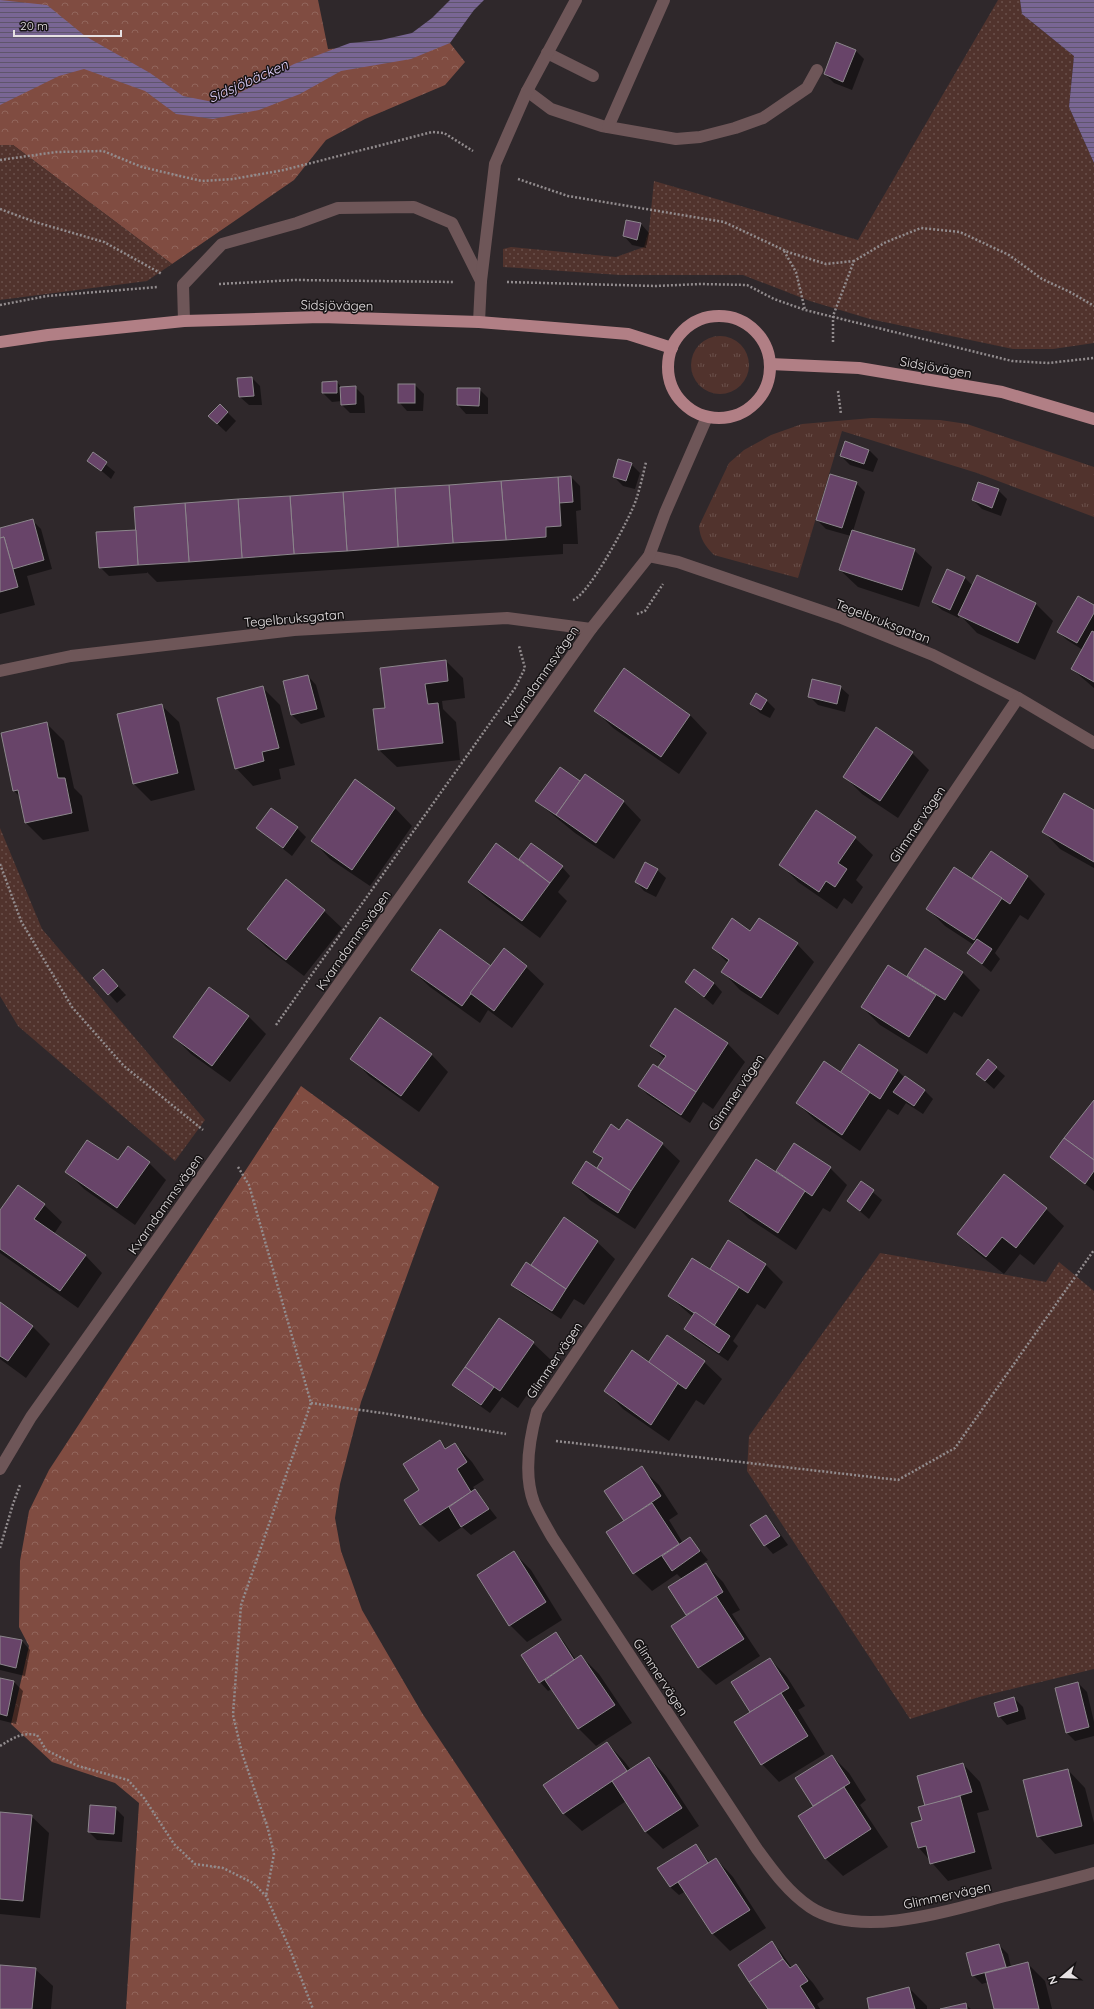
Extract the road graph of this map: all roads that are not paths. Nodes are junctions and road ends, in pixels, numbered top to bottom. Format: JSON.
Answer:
{"nodes":[{"id":1,"x":576,"y":0,"type":"edge"},
{"id":2,"x":664,"y":0,"type":"edge"},
{"id":3,"x":547,"y":53,"type":"junction"},
{"id":4,"x":817,"y":70,"type":"dead end"},
{"id":5,"x":593,"y":76,"type":"dead end"},
{"id":6,"x":526,"y":90,"type":"junction"},
{"id":7,"x":608,"y":127,"type":"junction"},
{"id":8,"x":481,"y":281,"type":"junction"},
{"id":9,"x":184,"y":321,"type":"junction"},
{"id":10,"x":479,"y":322,"type":"junction"},
{"id":11,"x":0,"y":342,"type":"edge"},
{"id":12,"x":672,"y":348,"type":"junction"},
{"id":13,"x":770,"y":364,"type":"junction"},
{"id":14,"x":707,"y":416,"type":"junction"},
{"id":15,"x":1094,"y":419,"type":"edge"},
{"id":16,"x":649,"y":556,"type":"junction"},
{"id":17,"x":591,"y":629,"type":"junction"},
{"id":18,"x":0,"y":671,"type":"edge"},
{"id":19,"x":1018,"y":698,"type":"junction"},
{"id":20,"x":1094,"y":743,"type":"edge"},
{"id":21,"x":0,"y":1469,"type":"edge"},
{"id":22,"x":1094,"y":1873,"type":"edge"}],
"edges":[{"from":1,"to":3,"type":"street"},
{"from":2,"to":7,"type":"street"},
{"from":3,"to":5,"type":"street"},
{"from":3,"to":6,"type":"street"},
{"from":4,"to":7,"type":"street"},
{"from":6,"to":7,"type":"street"},
{"from":6,"to":8,"type":"street"},
{"from":8,"to":9,"type":"street"},
{"from":8,"to":10,"type":"street"},
{"from":9,"to":10,"type":"main road","name":"Sidsjövägen"},
{"from":9,"to":11,"type":"main road","name":"Sidsjövägen"},
{"from":10,"to":12,"type":"main road","name":"Sidsjövägen"},
{"from":12,"to":13,"type":"main road"},
{"from":12,"to":14,"type":"main road"},
{"from":13,"to":14,"type":"main road"},
{"from":13,"to":15,"type":"main road","name":"Sidsjövägen"},
{"from":14,"to":16,"type":"street","name":"Kvarndammsvägen"},
{"from":16,"to":17,"type":"street","name":"Kvarndammsvägen"},
{"from":16,"to":19,"type":"street","name":"Tegelbruksgatan"},
{"from":17,"to":18,"type":"street","name":"Tegelbruksgatan"},
{"from":17,"to":21,"type":"street","name":"Kvarndammsvägen"},
{"from":19,"to":20,"type":"street","name":"Tegelbruksgatan"},
{"from":19,"to":22,"type":"street","name":"Glimmervägen"}]}
